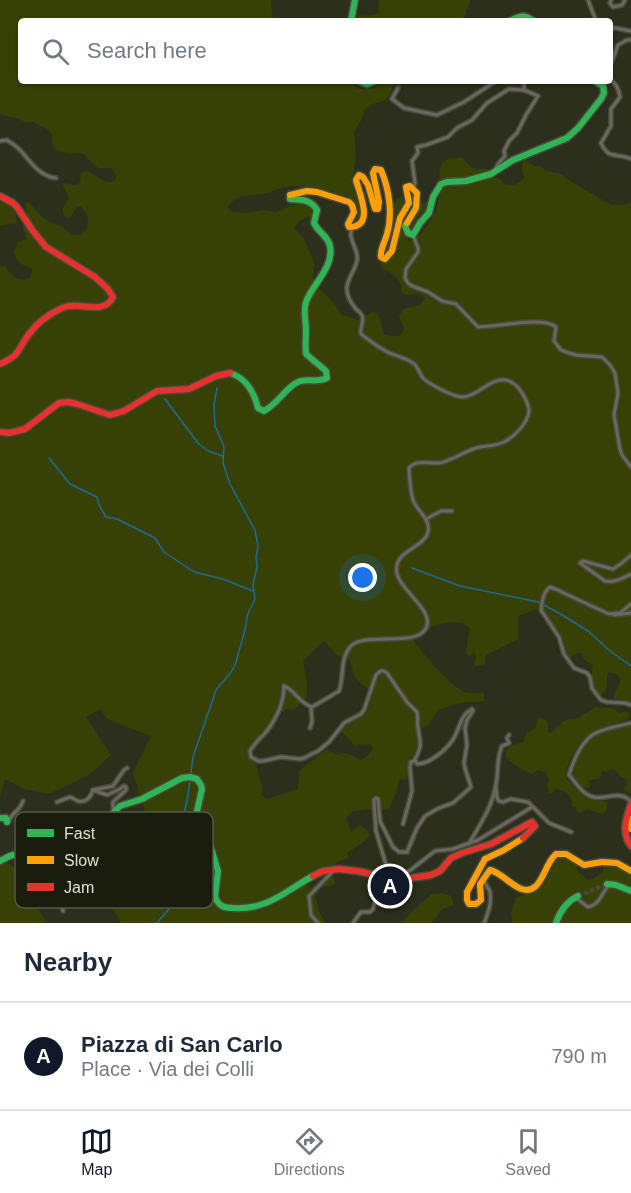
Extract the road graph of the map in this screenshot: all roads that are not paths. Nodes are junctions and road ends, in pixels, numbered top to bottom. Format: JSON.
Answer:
{"nodes":[{"id":1,"x":354,"y":0,"type":"edge"},
{"id":2,"x":588,"y":0,"type":"edge"},
{"id":3,"x":611,"y":0,"type":"edge"},
{"id":4,"x":625,"y":0,"type":"edge"},
{"id":5,"x":351,"y":18,"type":"edge"},
{"id":6,"x":516,"y":18,"type":"edge"},
{"id":7,"x":530,"y":18,"type":"edge"},
{"id":8,"x":595,"y":18,"type":"edge"},
{"id":9,"x":613,"y":28,"type":"edge"},
{"id":10,"x":631,"y":31,"type":"edge"},
{"id":11,"x":631,"y":40,"type":"edge"},
{"id":12,"x":613,"y":58,"type":"edge"},
{"id":13,"x":613,"y":81,"type":"edge"},
{"id":14,"x":491,"y":84,"type":"edge"},
{"id":15,"x":524,"y":84,"type":"edge"},
{"id":16,"x":600,"y":84,"type":"edge"},
{"id":17,"x":398,"y":88,"type":"dead end"},
{"id":18,"x":524,"y":90,"type":"junction"},
{"id":19,"x":0,"y":141,"type":"edge"},
{"id":20,"x":631,"y":159,"type":"edge"},
{"id":21,"x":494,"y":172,"type":"junction"},
{"id":22,"x":56,"y":178,"type":"dead end"},
{"id":23,"x":413,"y":189,"type":"junction"},
{"id":24,"x":0,"y":196,"type":"edge"},
{"id":25,"x":352,"y":228,"type":"junction"},
{"id":26,"x":413,"y":235,"type":"junction"},
{"id":27,"x":0,"y":364,"type":"edge"},
{"id":28,"x":0,"y":432,"type":"edge"},
{"id":29,"x":631,"y":467,"type":"edge"},
{"id":30,"x":452,"y":511,"type":"dead end"},
{"id":31,"x":426,"y":519,"type":"junction"},
{"id":32,"x":631,"y":555,"type":"edge"},
{"id":33,"x":631,"y":574,"type":"edge"},
{"id":34,"x":631,"y":604,"type":"edge"},
{"id":35,"x":631,"y":613,"type":"edge"},
{"id":36,"x":609,"y":614,"type":"junction"},
{"id":37,"x":631,"y":705,"type":"edge"},
{"id":38,"x":311,"y":707,"type":"junction"},
{"id":39,"x":631,"y":723,"type":"edge"},
{"id":40,"x":310,"y":728,"type":"dead end"},
{"id":41,"x":509,"y":735,"type":"dead end"},
{"id":42,"x":415,"y":761,"type":"junction"},
{"id":43,"x":127,"y":768,"type":"dead end"},
{"id":44,"x":496,"y":786,"type":"junction"},
{"id":45,"x":93,"y":790,"type":"junction"},
{"id":46,"x":23,"y":801,"type":"dead end"},
{"id":47,"x":57,"y":802,"type":"dead end"},
{"id":48,"x":631,"y":803,"type":"edge"},
{"id":49,"x":532,"y":807,"type":"junction"},
{"id":50,"x":116,"y":809,"type":"junction"},
{"id":51,"x":114,"y":812,"type":"edge"},
{"id":52,"x":114,"y":812,"type":"edge"},
{"id":53,"x":196,"y":812,"type":"edge"},
{"id":54,"x":0,"y":818,"type":"edge"},
{"id":55,"x":631,"y":819,"type":"edge"},
{"id":56,"x":7,"y":822,"type":"junction"},
{"id":57,"x":403,"y":824,"type":"dead end"},
{"id":58,"x":0,"y":825,"type":"edge"},
{"id":59,"x":631,"y":829,"type":"edge"},
{"id":60,"x":571,"y":832,"type":"dead end"},
{"id":61,"x":469,"y":843,"type":"junction"},
{"id":62,"x":631,"y":846,"type":"edge"},
{"id":63,"x":213,"y":855,"type":"edge"},
{"id":64,"x":15,"y":856,"type":"edge"},
{"id":65,"x":0,"y":861,"type":"edge"},
{"id":66,"x":388,"y":867,"type":"junction"},
{"id":67,"x":335,"y":869,"type":"junction"},
{"id":68,"x":631,"y":871,"type":"edge"},
{"id":69,"x":387,"y":878,"type":"junction"},
{"id":70,"x":483,"y":878,"type":"junction"},
{"id":71,"x":610,"y":884,"type":"joint"},
{"id":72,"x":631,"y":891,"type":"edge"},
{"id":73,"x":576,"y":896,"type":"joint"},
{"id":74,"x":63,"y":908,"type":"edge"},
{"id":75,"x":63,"y":911,"type":"dead end"},
{"id":76,"x":318,"y":923,"type":"edge"},
{"id":77,"x":353,"y":923,"type":"edge"},
{"id":78,"x":483,"y":923,"type":"edge"},
{"id":79,"x":556,"y":923,"type":"edge"}],
"edges":[{"from":1,"to":5,"type":"street"},
{"from":2,"to":8,"type":"street"},
{"from":3,"to":4,"type":"street"},
{"from":6,"to":7,"type":"street"},
{"from":9,"to":10,"type":"street"},
{"from":11,"to":12,"type":"street"},
{"from":13,"to":20,"type":"street"},
{"from":14,"to":17,"type":"street"},
{"from":15,"to":18,"type":"street"},
{"from":16,"to":21,"type":"street"},
{"from":18,"to":21,"type":"street"},
{"from":18,"to":23,"type":"street"},
{"from":19,"to":22,"type":"street"},
{"from":21,"to":26,"type":"street"},
{"from":23,"to":25,"type":"street"},
{"from":23,"to":26,"type":"street"},
{"from":24,"to":27,"type":"street"},
{"from":25,"to":28,"type":"street"},
{"from":25,"to":31,"type":"street"},
{"from":26,"to":29,"type":"street"},
{"from":30,"to":31,"type":"street"},
{"from":31,"to":38,"type":"street"},
{"from":32,"to":33,"type":"street"},
{"from":34,"to":36,"type":"street"},
{"from":35,"to":36,"type":"street"},
{"from":36,"to":37,"type":"street"},
{"from":38,"to":40,"type":"street"},
{"from":38,"to":42,"type":"street"},
{"from":39,"to":48,"type":"street"},
{"from":41,"to":44,"type":"street"},
{"from":42,"to":57,"type":"street"},
{"from":42,"to":66,"type":"street"},
{"from":43,"to":45,"type":"street"},
{"from":44,"to":49,"type":"street"},
{"from":44,"to":61,"type":"street"},
{"from":45,"to":47,"type":"street"},
{"from":45,"to":50,"type":"street"},
{"from":46,"to":56,"type":"street"},
{"from":48,"to":62,"type":"street"},
{"from":49,"to":60,"type":"street"},
{"from":49,"to":61,"type":"street"},
{"from":50,"to":51,"type":"street"},
{"from":50,"to":52,"type":"street"},
{"from":50,"to":53,"type":"street"},
{"from":54,"to":56,"type":"street"},
{"from":55,"to":59,"type":"street"},
{"from":56,"to":58,"type":"street"},
{"from":61,"to":66,"type":"street"},
{"from":63,"to":67,"type":"street"},
{"from":64,"to":65,"type":"street"},
{"from":66,"to":69,"type":"street"},
{"from":67,"to":69,"type":"street"},
{"from":67,"to":76,"type":"street"},
{"from":68,"to":70,"type":"street"},
{"from":69,"to":70,"type":"street"},
{"from":69,"to":77,"type":"street"},
{"from":70,"to":78,"type":"street"},
{"from":71,"to":72,"type":"street"},
{"from":71,"to":73,"type":"street"},
{"from":73,"to":79,"type":"street"},
{"from":74,"to":75,"type":"street"}]}
